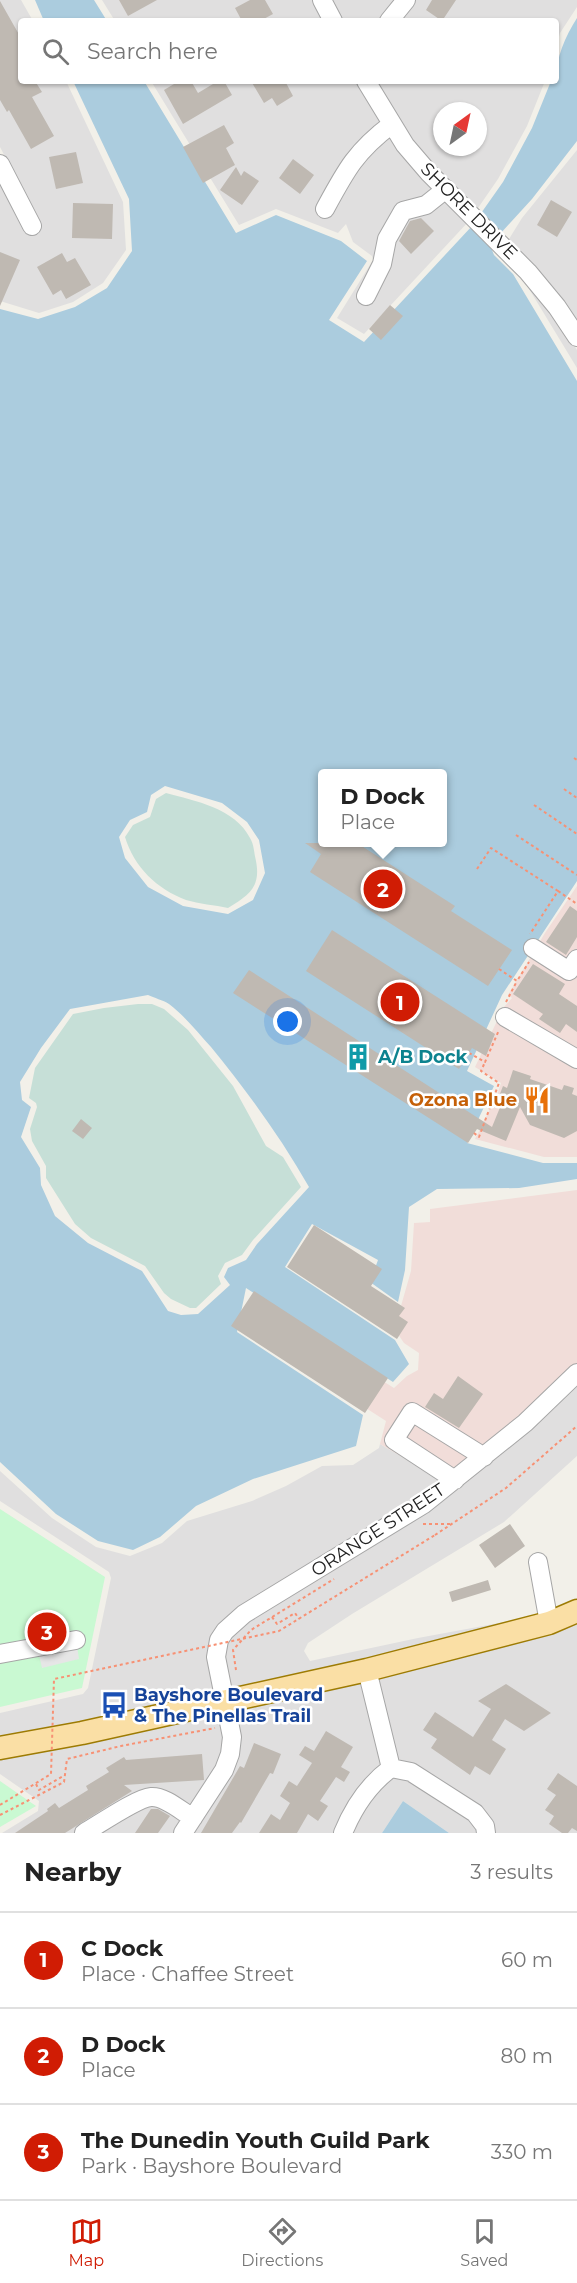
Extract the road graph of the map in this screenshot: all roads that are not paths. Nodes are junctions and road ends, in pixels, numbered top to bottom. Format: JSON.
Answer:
{"nodes":[{"id":1,"x":322,"y":0,"type":"edge"},
{"id":2,"x":406,"y":0,"type":"edge"},
{"id":3,"x":331,"y":18,"type":"edge"},
{"id":4,"x":391,"y":18,"type":"edge"},
{"id":5,"x":368,"y":84,"type":"edge"},
{"id":6,"x":392,"y":124,"type":"junction"},
{"id":7,"x":0,"y":164,"type":"edge"},
{"id":8,"x":446,"y":189,"type":"junction"},
{"id":9,"x":325,"y":209,"type":"dead end"},
{"id":10,"x":32,"y":226,"type":"dead end"},
{"id":11,"x":366,"y":296,"type":"dead end"},
{"id":12,"x":577,"y":337,"type":"edge"},
{"id":13,"x":534,"y":945,"type":"road end"},
{"id":14,"x":577,"y":959,"type":"edge"},
{"id":15,"x":505,"y":1017,"type":"dead end"},
{"id":16,"x":577,"y":1059,"type":"edge"},
{"id":17,"x":577,"y":1373,"type":"edge"},
{"id":18,"x":484,"y":1457,"type":"junction"},
{"id":19,"x":455,"y":1480,"type":"junction"},
{"id":20,"x":538,"y":1562,"type":"dead end"},
{"id":21,"x":577,"y":1611,"type":"edge"},
{"id":22,"x":549,"y":1623,"type":"junction"},
{"id":23,"x":76,"y":1640,"type":"dead end"},
{"id":24,"x":0,"y":1654,"type":"edge"},
{"id":25,"x":367,"y":1670,"type":"junction"},
{"id":26,"x":232,"y":1699,"type":"junction"},
{"id":27,"x":0,"y":1748,"type":"edge"},
{"id":28,"x":392,"y":1768,"type":"junction"},
{"id":29,"x":188,"y":1826,"type":"edge"},
{"id":30,"x":84,"y":1833,"type":"edge"},
{"id":31,"x":344,"y":1833,"type":"edge"},
{"id":32,"x":486,"y":1833,"type":"edge"}],
"edges":[{"from":1,"to":3,"type":"street"},
{"from":2,"to":4,"type":"street"},
{"from":5,"to":6,"type":"street","name":"SHORE DRIVE"},
{"from":6,"to":8,"type":"street","name":"SHORE DRIVE"},
{"from":6,"to":9,"type":"street"},
{"from":7,"to":10,"type":"street"},
{"from":8,"to":11,"type":"street"},
{"from":8,"to":12,"type":"street","name":"SHORE DRIVE"},
{"from":13,"to":14,"type":"street"},
{"from":15,"to":16,"type":"street"},
{"from":17,"to":18,"type":"street","name":"ORANGE STREET"},
{"from":18,"to":19,"type":"street","name":"ORANGE STREET"},
{"from":18,"to":19,"type":"street"},
{"from":19,"to":26,"type":"street","name":"ORANGE STREET"},
{"from":20,"to":22,"type":"street"},
{"from":21,"to":22,"type":"main road"},
{"from":22,"to":25,"type":"main road"},
{"from":23,"to":24,"type":"street"},
{"from":25,"to":26,"type":"main road"},
{"from":25,"to":28,"type":"street"},
{"from":26,"to":27,"type":"main road"},
{"from":26,"to":29,"type":"street","name":"ORANGE STREET"},
{"from":28,"to":31,"type":"street"},
{"from":28,"to":32,"type":"street"},
{"from":29,"to":30,"type":"street"}]}
